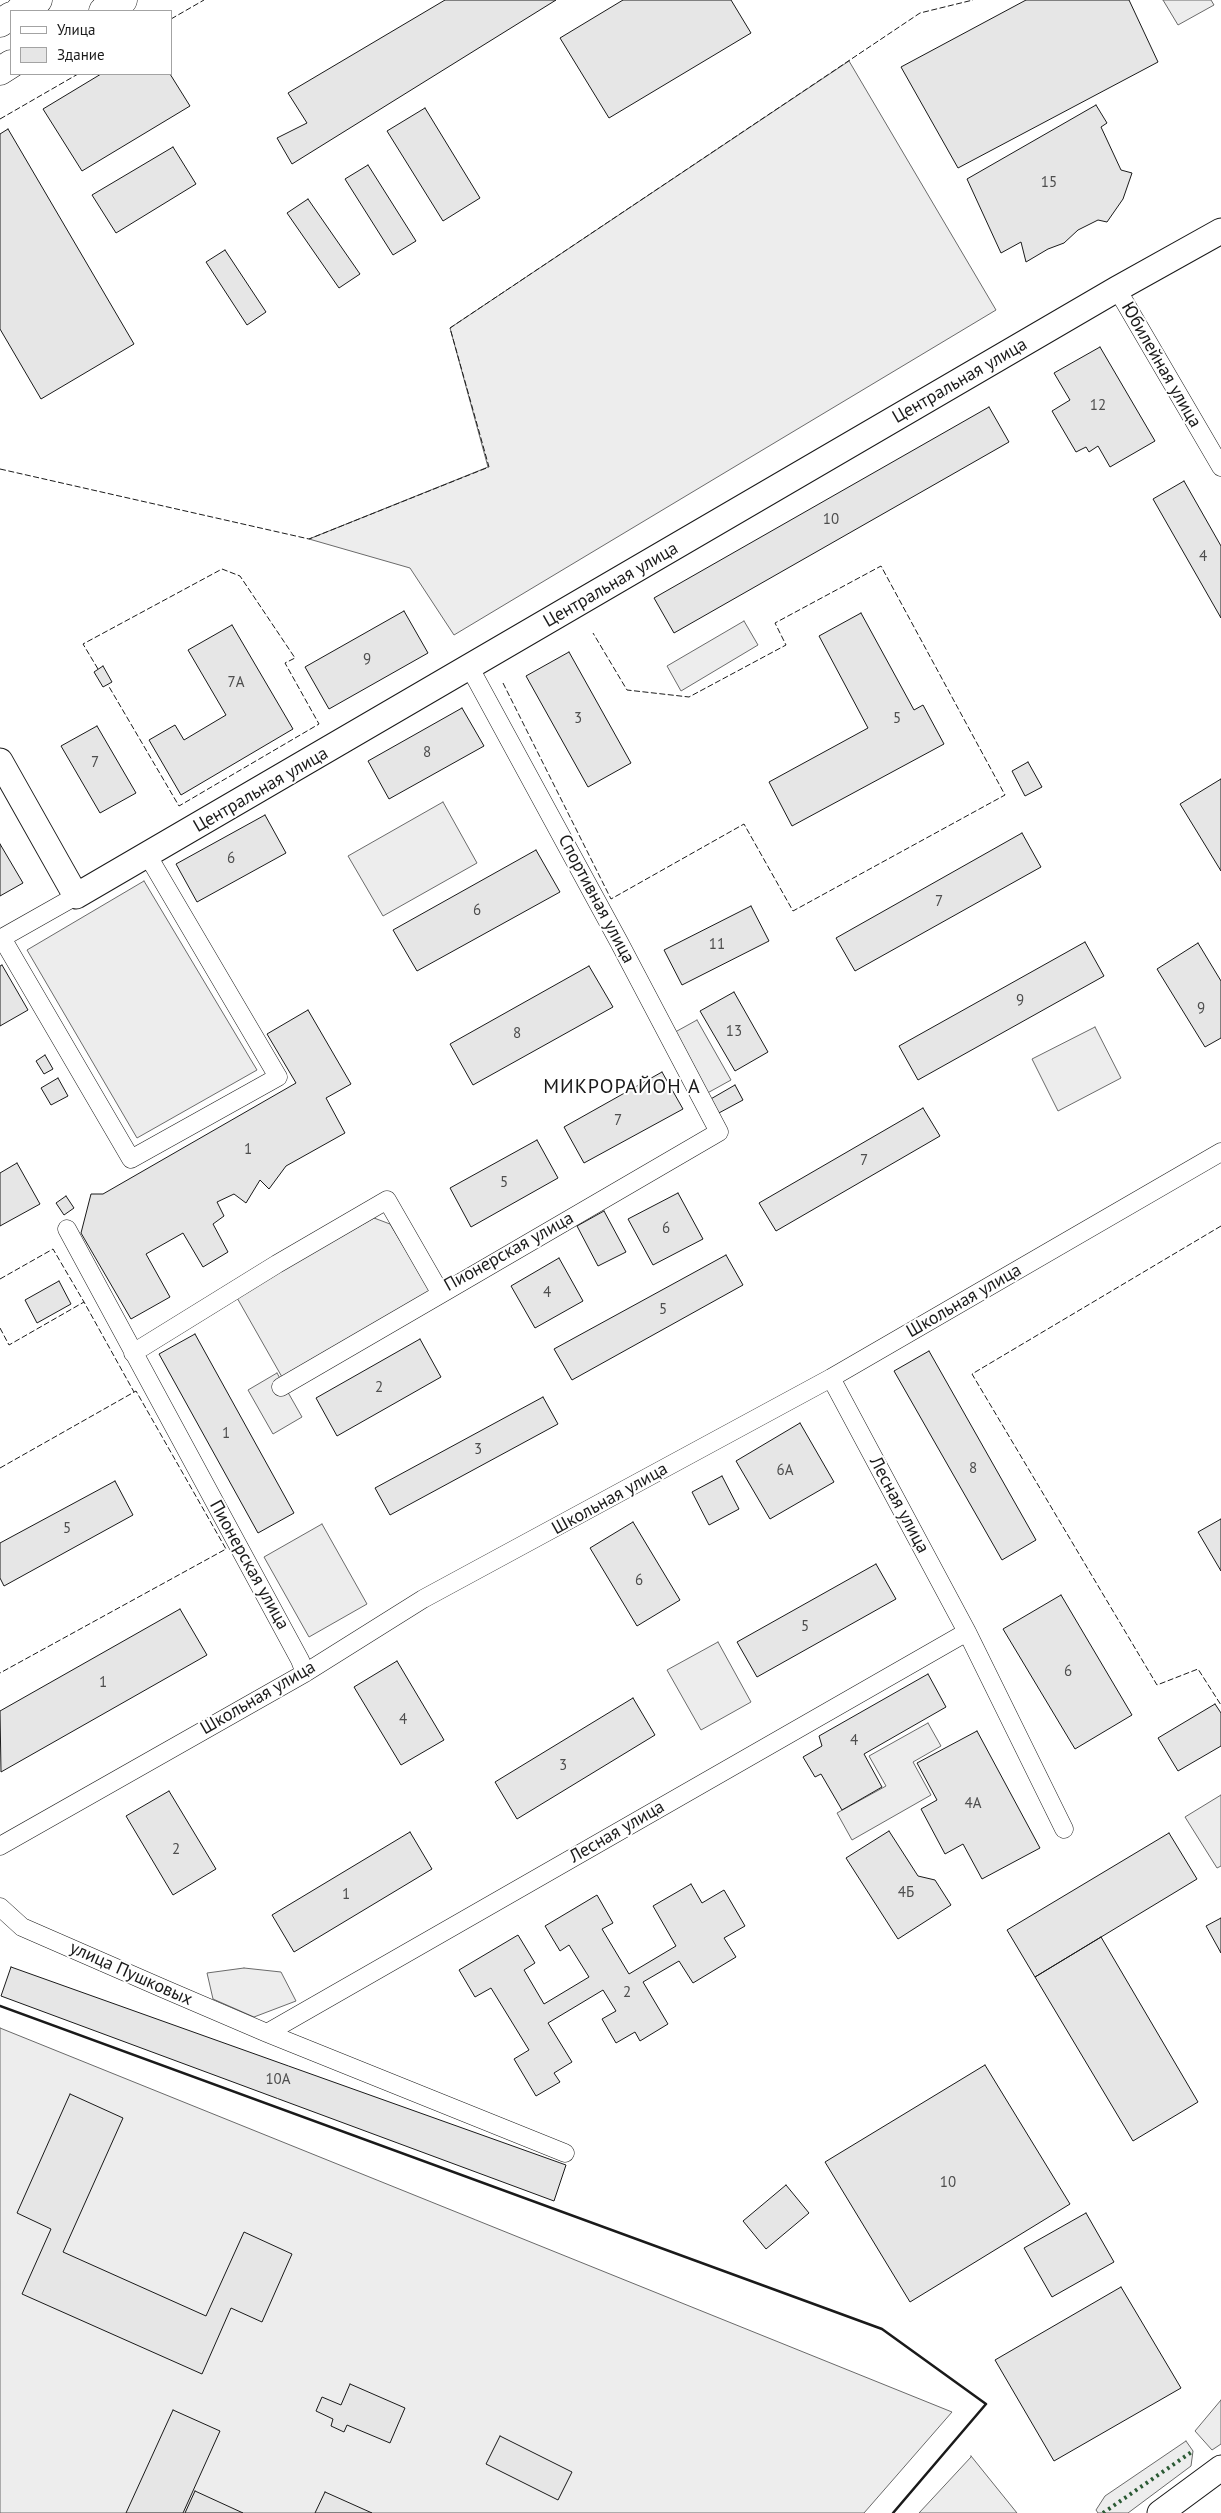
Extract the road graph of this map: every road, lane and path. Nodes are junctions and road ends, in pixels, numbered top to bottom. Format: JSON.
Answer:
{"nodes":[{"id":1,"x":38,"y":0,"type":"edge"},
{"id":2,"x":123,"y":0,"type":"edge"},
{"id":3,"x":21,"y":10,"type":"edge"},
{"id":4,"x":106,"y":10,"type":"edge"},
{"id":5,"x":1221,"y":231,"type":"edge"},
{"id":6,"x":1117,"y":290,"type":"junction"},
{"id":7,"x":1221,"y":467,"type":"edge"},
{"id":8,"x":470,"y":668,"type":"junction"},
{"id":9,"x":0,"y":761,"type":"edge"},
{"id":10,"x":148,"y":856,"type":"junction"},
{"id":11,"x":76,"y":896,"type":"junction"},
{"id":12,"x":1,"y":938,"type":"edge"},
{"id":13,"x":719,"y":1132,"type":"joint"},
{"id":14,"x":1221,"y":1152,"type":"edge"},
{"id":15,"x":67,"y":1229,"type":"dead end"},
{"id":16,"x":441,"y":1294,"type":"junction"},
{"id":17,"x":132,"y":1353,"type":"junction"},
{"id":18,"x":831,"y":1378,"type":"junction"},
{"id":19,"x":281,"y":1387,"type":"dead end"},
{"id":20,"x":967,"y":1632,"type":"junction"},
{"id":21,"x":304,"y":1672,"type":"junction"},
{"id":22,"x":1064,"y":1829,"type":"dead end"},
{"id":23,"x":0,"y":1846,"type":"edge"},
{"id":24,"x":0,"y":1907,"type":"edge"},
{"id":25,"x":267,"y":2033,"type":"junction"},
{"id":26,"x":565,"y":2153,"type":"dead end"},
{"id":27,"x":1221,"y":2468,"type":"edge"},
{"id":28,"x":1160,"y":2513,"type":"edge"}],
"edges":[{"from":1,"to":3,"type":"highway"},
{"from":2,"to":4,"type":"highway"},
{"from":5,"to":6,"type":"main road","name":"Центральная улица"},
{"from":6,"to":7,"type":"street","name":"Юбилейная улица"},
{"from":6,"to":8,"type":"main road","name":"Центральная улица"},
{"from":8,"to":10,"type":"main road","name":"Центральная улица"},
{"from":8,"to":13,"type":"street","name":"Спортивная улица"},
{"from":9,"to":11,"type":"main road"},
{"from":10,"to":11,"type":"main road","name":"Центральная улица"},
{"from":10,"to":12,"type":"street"},
{"from":11,"to":12,"type":"street","name":"Центральная улица"},
{"from":13,"to":16,"type":"street","name":"Пионерская улица"},
{"from":14,"to":18,"type":"street","name":"Школьная улица"},
{"from":15,"to":17,"type":"street","name":"Пионерская улица"},
{"from":16,"to":17,"type":"street","name":"Пионерская улица"},
{"from":16,"to":19,"type":"street"},
{"from":17,"to":21,"type":"street","name":"Пионерская улица"},
{"from":18,"to":20,"type":"street","name":"Лесная улица"},
{"from":18,"to":21,"type":"street","name":"Школьная улица"},
{"from":20,"to":22,"type":"street","name":"Лесная улица"},
{"from":20,"to":25,"type":"street","name":"Лесная улица"},
{"from":21,"to":23,"type":"street","name":"Школьная улица"},
{"from":24,"to":25,"type":"street","name":"улица Пушковых"},
{"from":25,"to":26,"type":"street","name":"улица Пушковых"},
{"from":27,"to":28,"type":"main road"}]}
